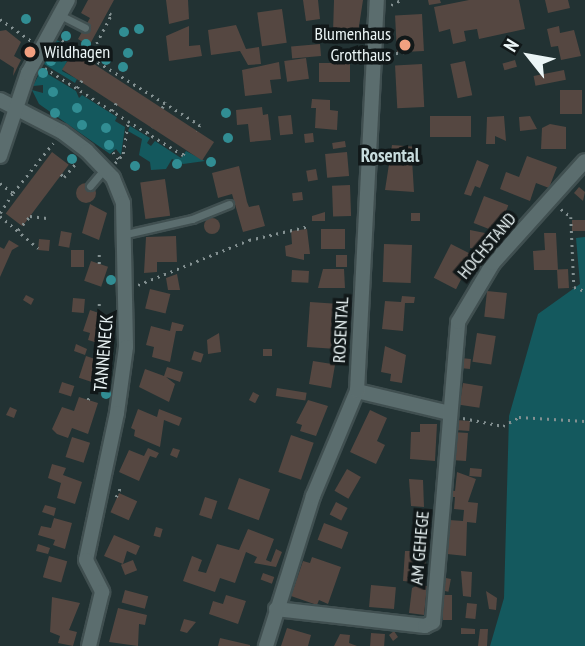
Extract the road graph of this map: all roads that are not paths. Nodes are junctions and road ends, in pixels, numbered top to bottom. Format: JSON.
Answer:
{"nodes":[{"id":1,"x":68,"y":0,"type":"edge"},
{"id":2,"x":377,"y":0,"type":"edge"},
{"id":3,"x":60,"y":15,"type":"junction"},
{"id":4,"x":85,"y":28,"type":"dead end"},
{"id":5,"x":0,"y":100,"type":"edge"},
{"id":6,"x":16,"y":109,"type":"junction"},
{"id":7,"x":0,"y":156,"type":"edge"},
{"id":8,"x":585,"y":161,"type":"edge"},
{"id":9,"x":110,"y":165,"type":"junction"},
{"id":10,"x":90,"y":186,"type":"dead end"},
{"id":11,"x":229,"y":204,"type":"dead end"},
{"id":12,"x":126,"y":234,"type":"junction"},
{"id":13,"x":357,"y":391,"type":"junction"},
{"id":14,"x":449,"y":413,"type":"junction"},
{"id":15,"x":276,"y":610,"type":"junction"},
{"id":16,"x":89,"y":646,"type":"edge"},
{"id":17,"x":266,"y":646,"type":"edge"}],
"edges":[{"from":1,"to":3,"type":"street"},
{"from":2,"to":13,"type":"street","name":"ROSENTAL"},
{"from":3,"to":4,"type":"lane"},
{"from":3,"to":6,"type":"street"},
{"from":5,"to":6,"type":"street"},
{"from":6,"to":7,"type":"street"},
{"from":6,"to":9,"type":"street","name":"TANNENECK"},
{"from":8,"to":14,"type":"street","name":"HOCHSTAND"},
{"from":9,"to":10,"type":"lane"},
{"from":9,"to":12,"type":"street","name":"TANNENECK"},
{"from":11,"to":12,"type":"lane"},
{"from":12,"to":16,"type":"street","name":"TANNENECK"},
{"from":13,"to":14,"type":"street"},
{"from":13,"to":15,"type":"street","name":"ROSENTAL"},
{"from":14,"to":15,"type":"street","name":"AM GEHEGE"},
{"from":15,"to":17,"type":"street","name":"ROSENTAL"}]}
